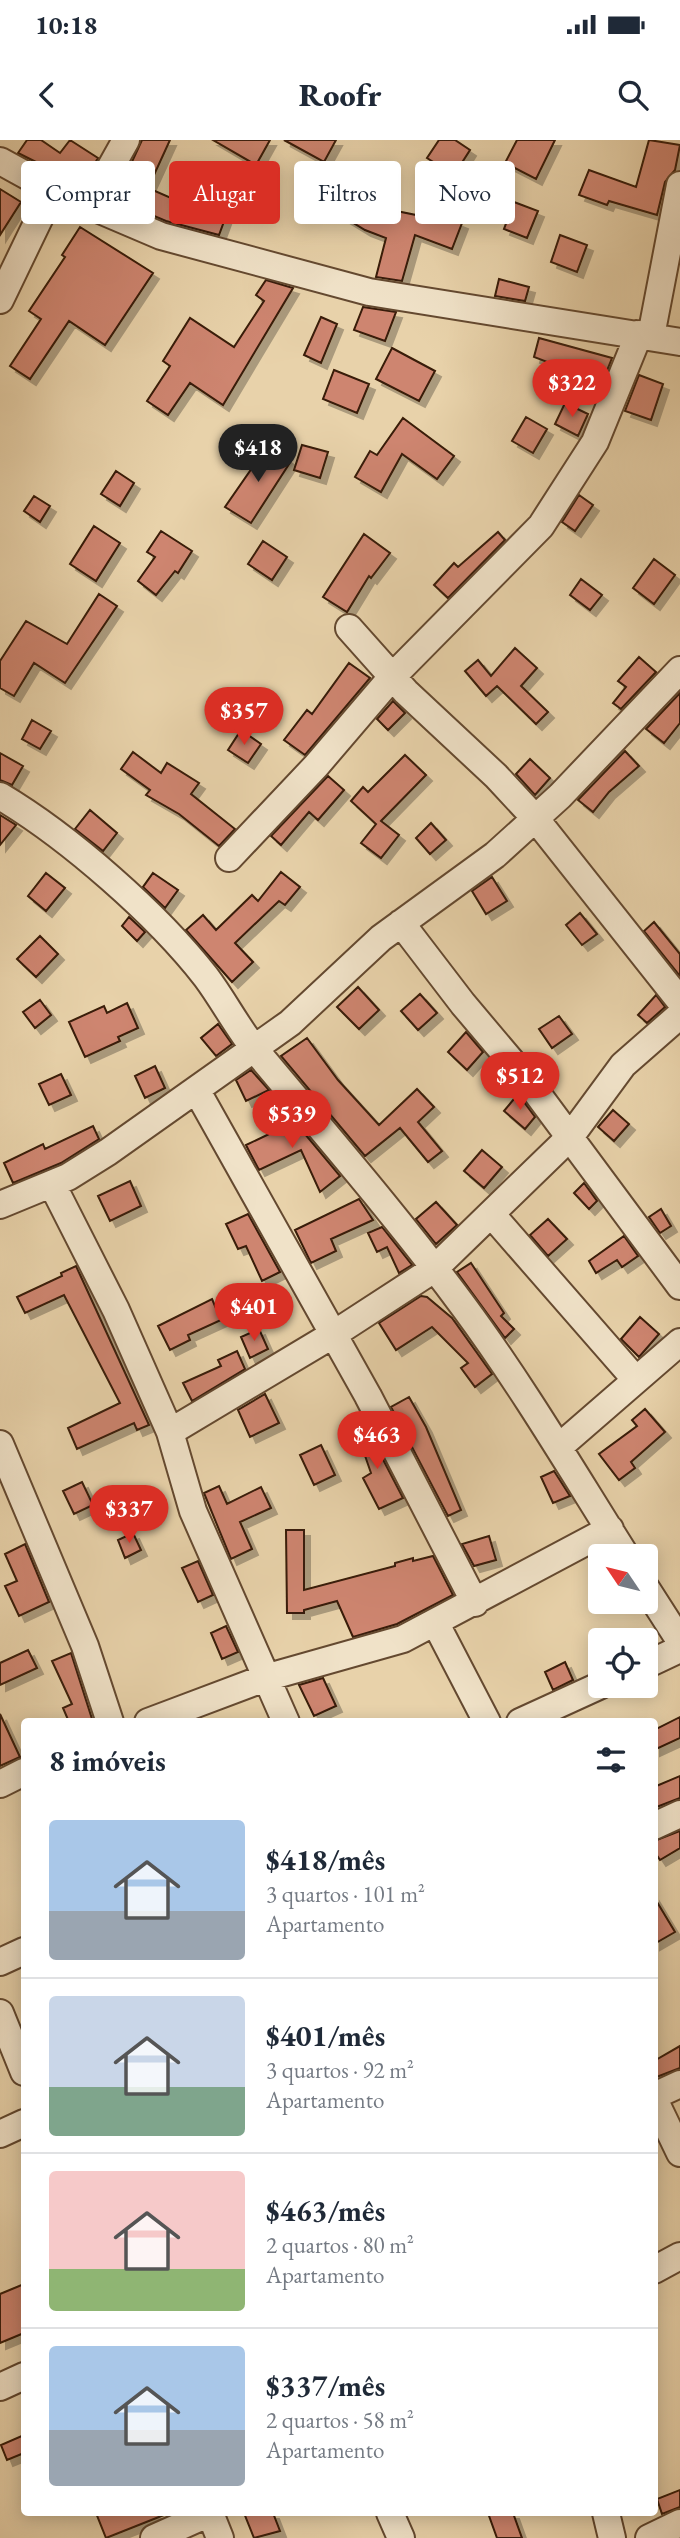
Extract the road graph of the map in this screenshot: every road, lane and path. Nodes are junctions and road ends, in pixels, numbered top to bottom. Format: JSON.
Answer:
{"nodes":[{"id":1,"x":126,"y":140,"type":"edge"},
{"id":2,"x":0,"y":161,"type":"edge"},
{"id":3,"x":114,"y":161,"type":"edge"},
{"id":4,"x":21,"y":172,"type":"edge"},
{"id":5,"x":680,"y":185,"type":"edge"},
{"id":6,"x":37,"y":224,"type":"edge"},
{"id":7,"x":132,"y":224,"type":"edge"},
{"id":8,"x":0,"y":300,"type":"edge"},
{"id":9,"x":645,"y":335,"type":"junction"},
{"id":10,"x":680,"y":342,"type":"edge"},
{"id":11,"x":349,"y":628,"type":"dead end"},
{"id":12,"x":680,"y":670,"type":"edge"},
{"id":13,"x":391,"y":677,"type":"junction"},
{"id":14,"x":0,"y":796,"type":"edge"},
{"id":15,"x":535,"y":818,"type":"junction"},
{"id":16,"x":229,"y":858,"type":"dead end"},
{"id":17,"x":401,"y":923,"type":"junction"},
{"id":18,"x":680,"y":1001,"type":"edge"},
{"id":19,"x":680,"y":1015,"type":"edge"},
{"id":20,"x":254,"y":1049,"type":"junction"},
{"id":21,"x":197,"y":1091,"type":"junction"},
{"id":22,"x":570,"y":1137,"type":"junction"},
{"id":23,"x":52,"y":1184,"type":"junction"},
{"id":24,"x":0,"y":1205,"type":"edge"},
{"id":25,"x":492,"y":1215,"type":"junction"},
{"id":26,"x":434,"y":1269,"type":"junction"},
{"id":27,"x":680,"y":1286,"type":"edge"},
{"id":28,"x":334,"y":1334,"type":"junction"},
{"id":29,"x":680,"y":1342,"type":"edge"},
{"id":30,"x":636,"y":1380,"type":"junction"},
{"id":31,"x":170,"y":1432,"type":"junction"},
{"id":32,"x":0,"y":1444,"type":"edge"},
{"id":33,"x":559,"y":1447,"type":"junction"},
{"id":34,"x":610,"y":1529,"type":"junction"},
{"id":35,"x":619,"y":1544,"type":"edge"},
{"id":36,"x":475,"y":1603,"type":"junction"},
{"id":37,"x":658,"y":1607,"type":"edge"},
{"id":38,"x":435,"y":1622,"type":"junction"},
{"id":39,"x":680,"y":1641,"type":"edge"},
{"id":40,"x":680,"y":1649,"type":"edge"},
{"id":41,"x":658,"y":1659,"type":"edge"},
{"id":42,"x":265,"y":1678,"type":"junction"},
{"id":43,"x":588,"y":1691,"type":"edge"},
{"id":44,"x":109,"y":1718,"type":"edge"},
{"id":45,"x":159,"y":1718,"type":"edge"},
{"id":46,"x":284,"y":1718,"type":"edge"},
{"id":47,"x":485,"y":1718,"type":"edge"},
{"id":48,"x":529,"y":1718,"type":"edge"},
{"id":49,"x":21,"y":1774,"type":"edge"},
{"id":50,"x":0,"y":1784,"type":"edge"},
{"id":51,"x":680,"y":1814,"type":"edge"},
{"id":52,"x":658,"y":1824,"type":"edge"},
{"id":53,"x":21,"y":1952,"type":"edge"},
{"id":54,"x":0,"y":1962,"type":"edge"},
{"id":55,"x":0,"y":2013,"type":"edge"},
{"id":56,"x":21,"y":2065,"type":"edge"},
{"id":57,"x":680,"y":2084,"type":"edge"},
{"id":58,"x":658,"y":2095,"type":"edge"},
{"id":59,"x":658,"y":2106,"type":"edge"},
{"id":60,"x":21,"y":2124,"type":"edge"},
{"id":61,"x":0,"y":2134,"type":"edge"},
{"id":62,"x":680,"y":2153,"type":"edge"},
{"id":63,"x":680,"y":2256,"type":"edge"},
{"id":64,"x":658,"y":2268,"type":"edge"},
{"id":65,"x":21,"y":2377,"type":"edge"},
{"id":66,"x":0,"y":2387,"type":"edge"},
{"id":67,"x":203,"y":2516,"type":"edge"},
{"id":68,"x":211,"y":2516,"type":"edge"},
{"id":69,"x":391,"y":2516,"type":"edge"},
{"id":70,"x":607,"y":2516,"type":"edge"},
{"id":71,"x":680,"y":2523,"type":"edge"},
{"id":72,"x":153,"y":2538,"type":"edge"},
{"id":73,"x":220,"y":2538,"type":"edge"},
{"id":74,"x":401,"y":2538,"type":"edge"},
{"id":75,"x":612,"y":2538,"type":"edge"},
{"id":76,"x":649,"y":2538,"type":"edge"}],
"edges":[{"from":1,"to":3,"type":"street"},
{"from":2,"to":4,"type":"street"},
{"from":5,"to":9,"type":"street"},
{"from":6,"to":8,"type":"street"},
{"from":7,"to":9,"type":"street"},
{"from":9,"to":10,"type":"street"},
{"from":9,"to":13,"type":"street"},
{"from":11,"to":13,"type":"street"},
{"from":12,"to":15,"type":"street"},
{"from":13,"to":15,"type":"street"},
{"from":13,"to":16,"type":"street"},
{"from":14,"to":20,"type":"street"},
{"from":15,"to":17,"type":"street"},
{"from":15,"to":18,"type":"street"},
{"from":17,"to":20,"type":"street"},
{"from":17,"to":22,"type":"street"},
{"from":19,"to":22,"type":"street"},
{"from":20,"to":21,"type":"street"},
{"from":20,"to":26,"type":"street"},
{"from":21,"to":23,"type":"street"},
{"from":21,"to":28,"type":"street"},
{"from":22,"to":25,"type":"street"},
{"from":22,"to":27,"type":"street"},
{"from":23,"to":24,"type":"street"},
{"from":23,"to":31,"type":"street"},
{"from":25,"to":26,"type":"street"},
{"from":25,"to":30,"type":"street"},
{"from":26,"to":28,"type":"street"},
{"from":26,"to":33,"type":"street"},
{"from":28,"to":31,"type":"street"},
{"from":28,"to":36,"type":"street"},
{"from":29,"to":30,"type":"street"},
{"from":30,"to":33,"type":"street"},
{"from":31,"to":42,"type":"street"},
{"from":32,"to":44,"type":"street"},
{"from":33,"to":34,"type":"street"},
{"from":34,"to":35,"type":"street"},
{"from":34,"to":36,"type":"street"},
{"from":36,"to":38,"type":"street"},
{"from":37,"to":39,"type":"street"},
{"from":38,"to":42,"type":"street"},
{"from":38,"to":47,"type":"street"},
{"from":40,"to":41,"type":"street"},
{"from":42,"to":45,"type":"street"},
{"from":42,"to":46,"type":"street"},
{"from":43,"to":48,"type":"street"},
{"from":49,"to":50,"type":"street"},
{"from":51,"to":52,"type":"street"},
{"from":53,"to":54,"type":"street"},
{"from":55,"to":56,"type":"street"},
{"from":57,"to":58,"type":"street"},
{"from":59,"to":62,"type":"street"},
{"from":60,"to":61,"type":"street"},
{"from":63,"to":64,"type":"street"},
{"from":65,"to":66,"type":"street"},
{"from":67,"to":72,"type":"street"},
{"from":68,"to":73,"type":"street"},
{"from":69,"to":74,"type":"street"},
{"from":70,"to":75,"type":"street"},
{"from":71,"to":76,"type":"street"}]}
